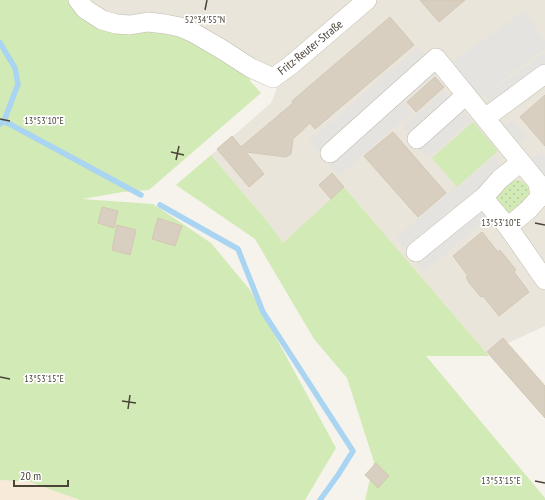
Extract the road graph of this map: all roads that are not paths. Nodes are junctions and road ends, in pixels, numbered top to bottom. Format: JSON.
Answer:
{"nodes":[{"id":1,"x":78,"y":0,"type":"edge"},
{"id":2,"x":367,"y":0,"type":"edge"},
{"id":3,"x":545,"y":74,"type":"edge"},
{"id":4,"x":466,"y":95,"type":"junction"},
{"id":5,"x":486,"y":118,"type":"junction"},
{"id":6,"x":417,"y":139,"type":"dead end"},
{"id":7,"x":330,"y":152,"type":"dead end"},
{"id":8,"x":521,"y":162,"type":"junction"},
{"id":9,"x":484,"y":197,"type":"junction"},
{"id":10,"x":508,"y":227,"type":"junction"},
{"id":11,"x":416,"y":252,"type":"dead end"},
{"id":12,"x":545,"y":280,"type":"edge"}],
"edges":[{"from":1,"to":2,"type":"street","name":"Fritz-Reuter-Straße"},
{"from":3,"to":5,"type":"street"},
{"from":4,"to":5,"type":"street"},
{"from":4,"to":6,"type":"street"},
{"from":4,"to":7,"type":"street"},
{"from":5,"to":8,"type":"street"},
{"from":8,"to":9,"type":"street"},
{"from":8,"to":10,"type":"street"},
{"from":9,"to":10,"type":"street"},
{"from":9,"to":11,"type":"street"},
{"from":10,"to":12,"type":"street"}]}
